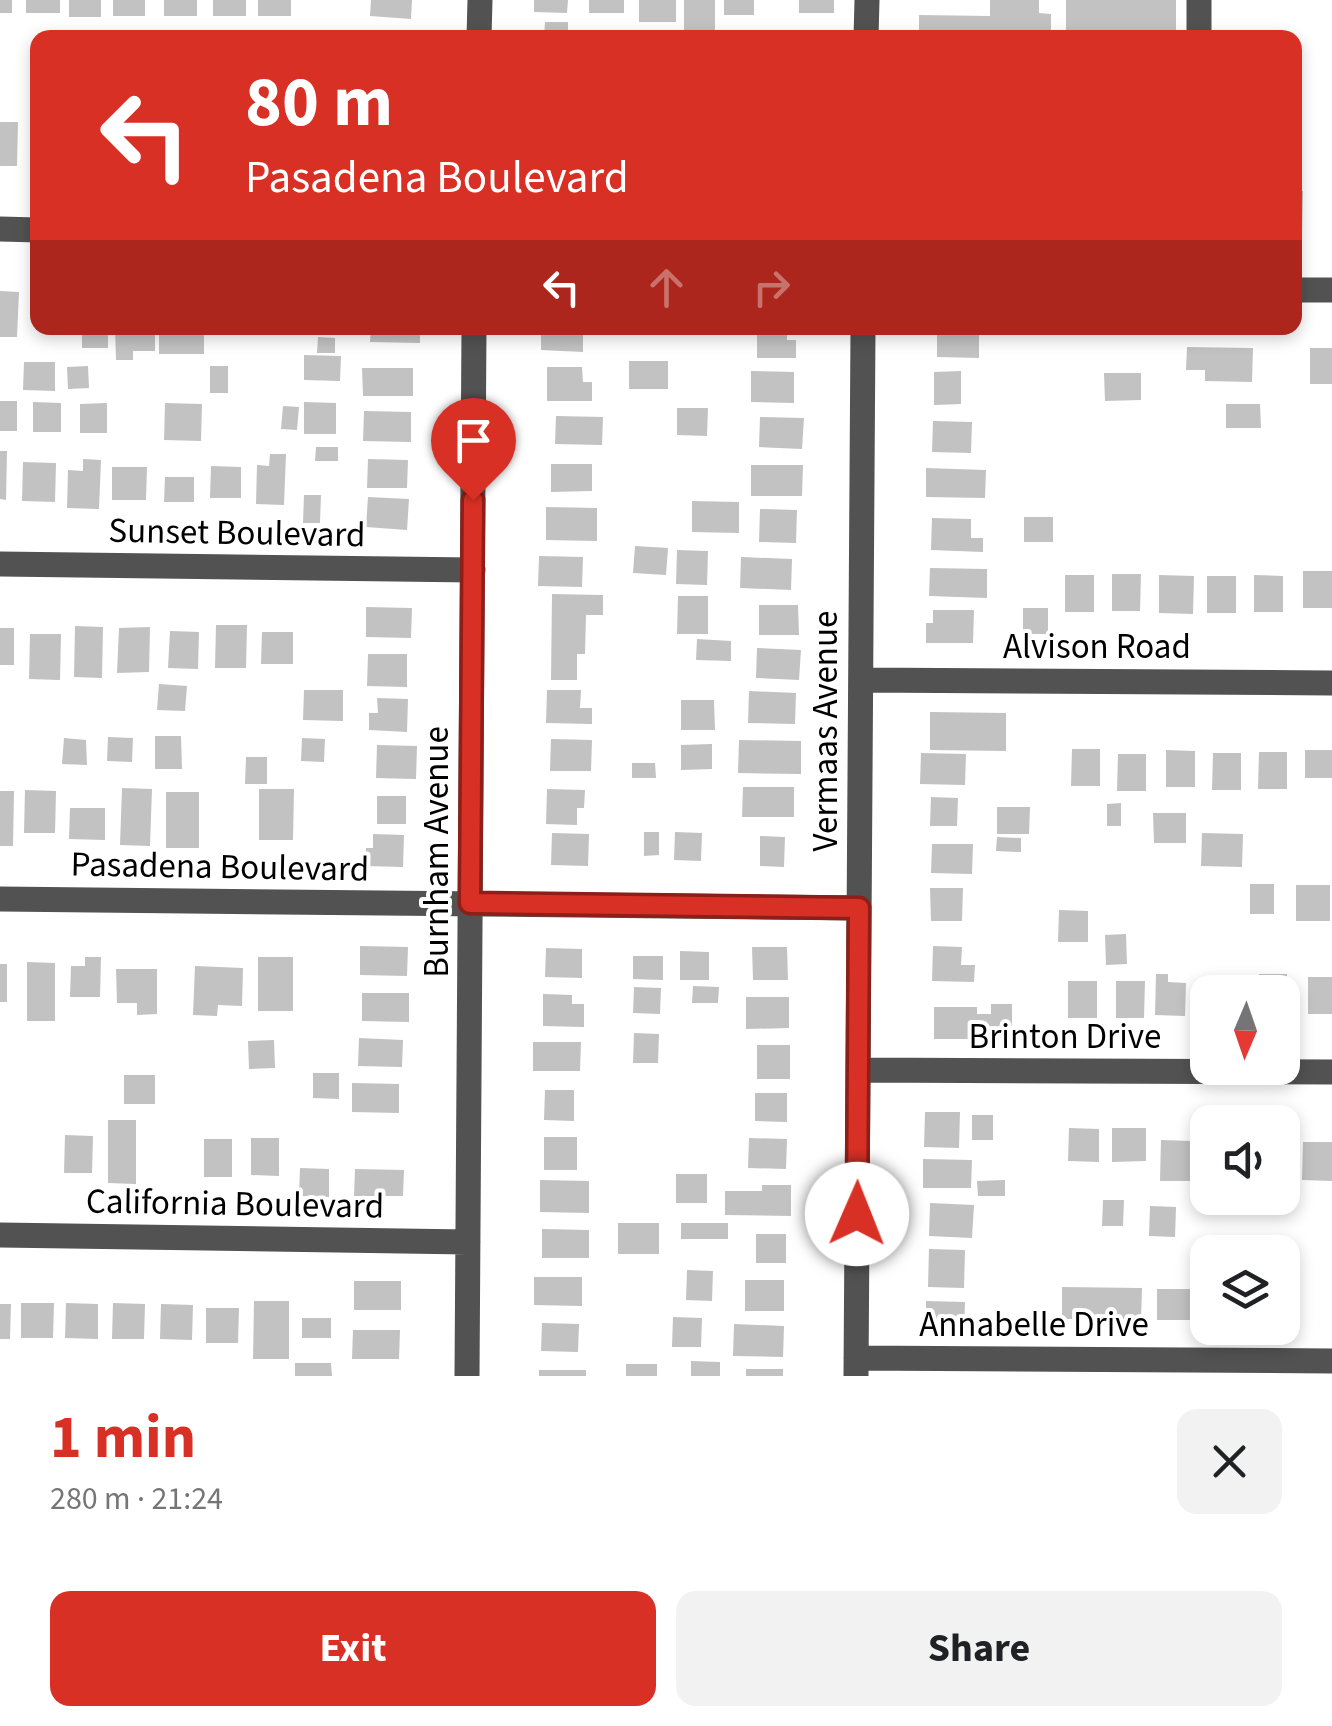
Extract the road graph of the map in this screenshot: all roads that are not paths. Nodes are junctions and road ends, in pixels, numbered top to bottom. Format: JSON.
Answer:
{"nodes":[{"id":1,"x":480,"y":0,"type":"edge"},
{"id":2,"x":866,"y":0,"type":"edge"},
{"id":3,"x":1199,"y":0,"type":"edge"},
{"id":4,"x":479,"y":30,"type":"edge"},
{"id":5,"x":866,"y":30,"type":"edge"},
{"id":6,"x":1199,"y":30,"type":"edge"},
{"id":7,"x":0,"y":229,"type":"edge"},
{"id":8,"x":30,"y":230,"type":"edge"},
{"id":9,"x":1302,"y":290,"type":"edge"},
{"id":10,"x":1332,"y":290,"type":"edge"},
{"id":11,"x":474,"y":335,"type":"edge"},
{"id":12,"x":864,"y":335,"type":"edge"},
{"id":13,"x":0,"y":564,"type":"edge"},
{"id":14,"x":473,"y":570,"type":"junction"},
{"id":15,"x":861,"y":680,"type":"junction"},
{"id":16,"x":1332,"y":683,"type":"edge"},
{"id":17,"x":0,"y":899,"type":"edge"},
{"id":18,"x":470,"y":903,"type":"junction"},
{"id":19,"x":859,"y":908,"type":"junction"},
{"id":20,"x":858,"y":1070,"type":"junction"},
{"id":21,"x":1332,"y":1072,"type":"edge"},
{"id":22,"x":0,"y":1235,"type":"edge"},
{"id":23,"x":468,"y":1242,"type":"junction"},
{"id":24,"x":1332,"y":1360,"type":"edge"},
{"id":25,"x":856,"y":1367,"type":"edge"},
{"id":26,"x":467,"y":1376,"type":"edge"}],
"edges":[{"from":1,"to":4,"type":"street"},
{"from":2,"to":5,"type":"street"},
{"from":3,"to":6,"type":"street"},
{"from":7,"to":8,"type":"street"},
{"from":9,"to":10,"type":"street"},
{"from":11,"to":14,"type":"street","name":"Burnham Avenue"},
{"from":12,"to":15,"type":"street","name":"Vermaas Avenue"},
{"from":13,"to":14,"type":"street","name":"Sunset Boulevard"},
{"from":14,"to":18,"type":"street","name":"Burnham Avenue"},
{"from":15,"to":16,"type":"street","name":"Alvison Road"},
{"from":15,"to":19,"type":"street","name":"Vermaas Avenue"},
{"from":17,"to":18,"type":"street","name":"Pasadena Boulevard"},
{"from":18,"to":19,"type":"street","name":"Pasadena Boulevard"},
{"from":18,"to":23,"type":"street","name":"Burnham Avenue"},
{"from":19,"to":20,"type":"street","name":"Vermaas Avenue"},
{"from":20,"to":21,"type":"street","name":"Brinton Drive"},
{"from":20,"to":25,"type":"street","name":"Vermaas Avenue"},
{"from":22,"to":23,"type":"street","name":"California Boulevard"},
{"from":23,"to":26,"type":"street","name":"Burnham Avenue"},
{"from":24,"to":25,"type":"street","name":"Annabelle Drive"}]}
